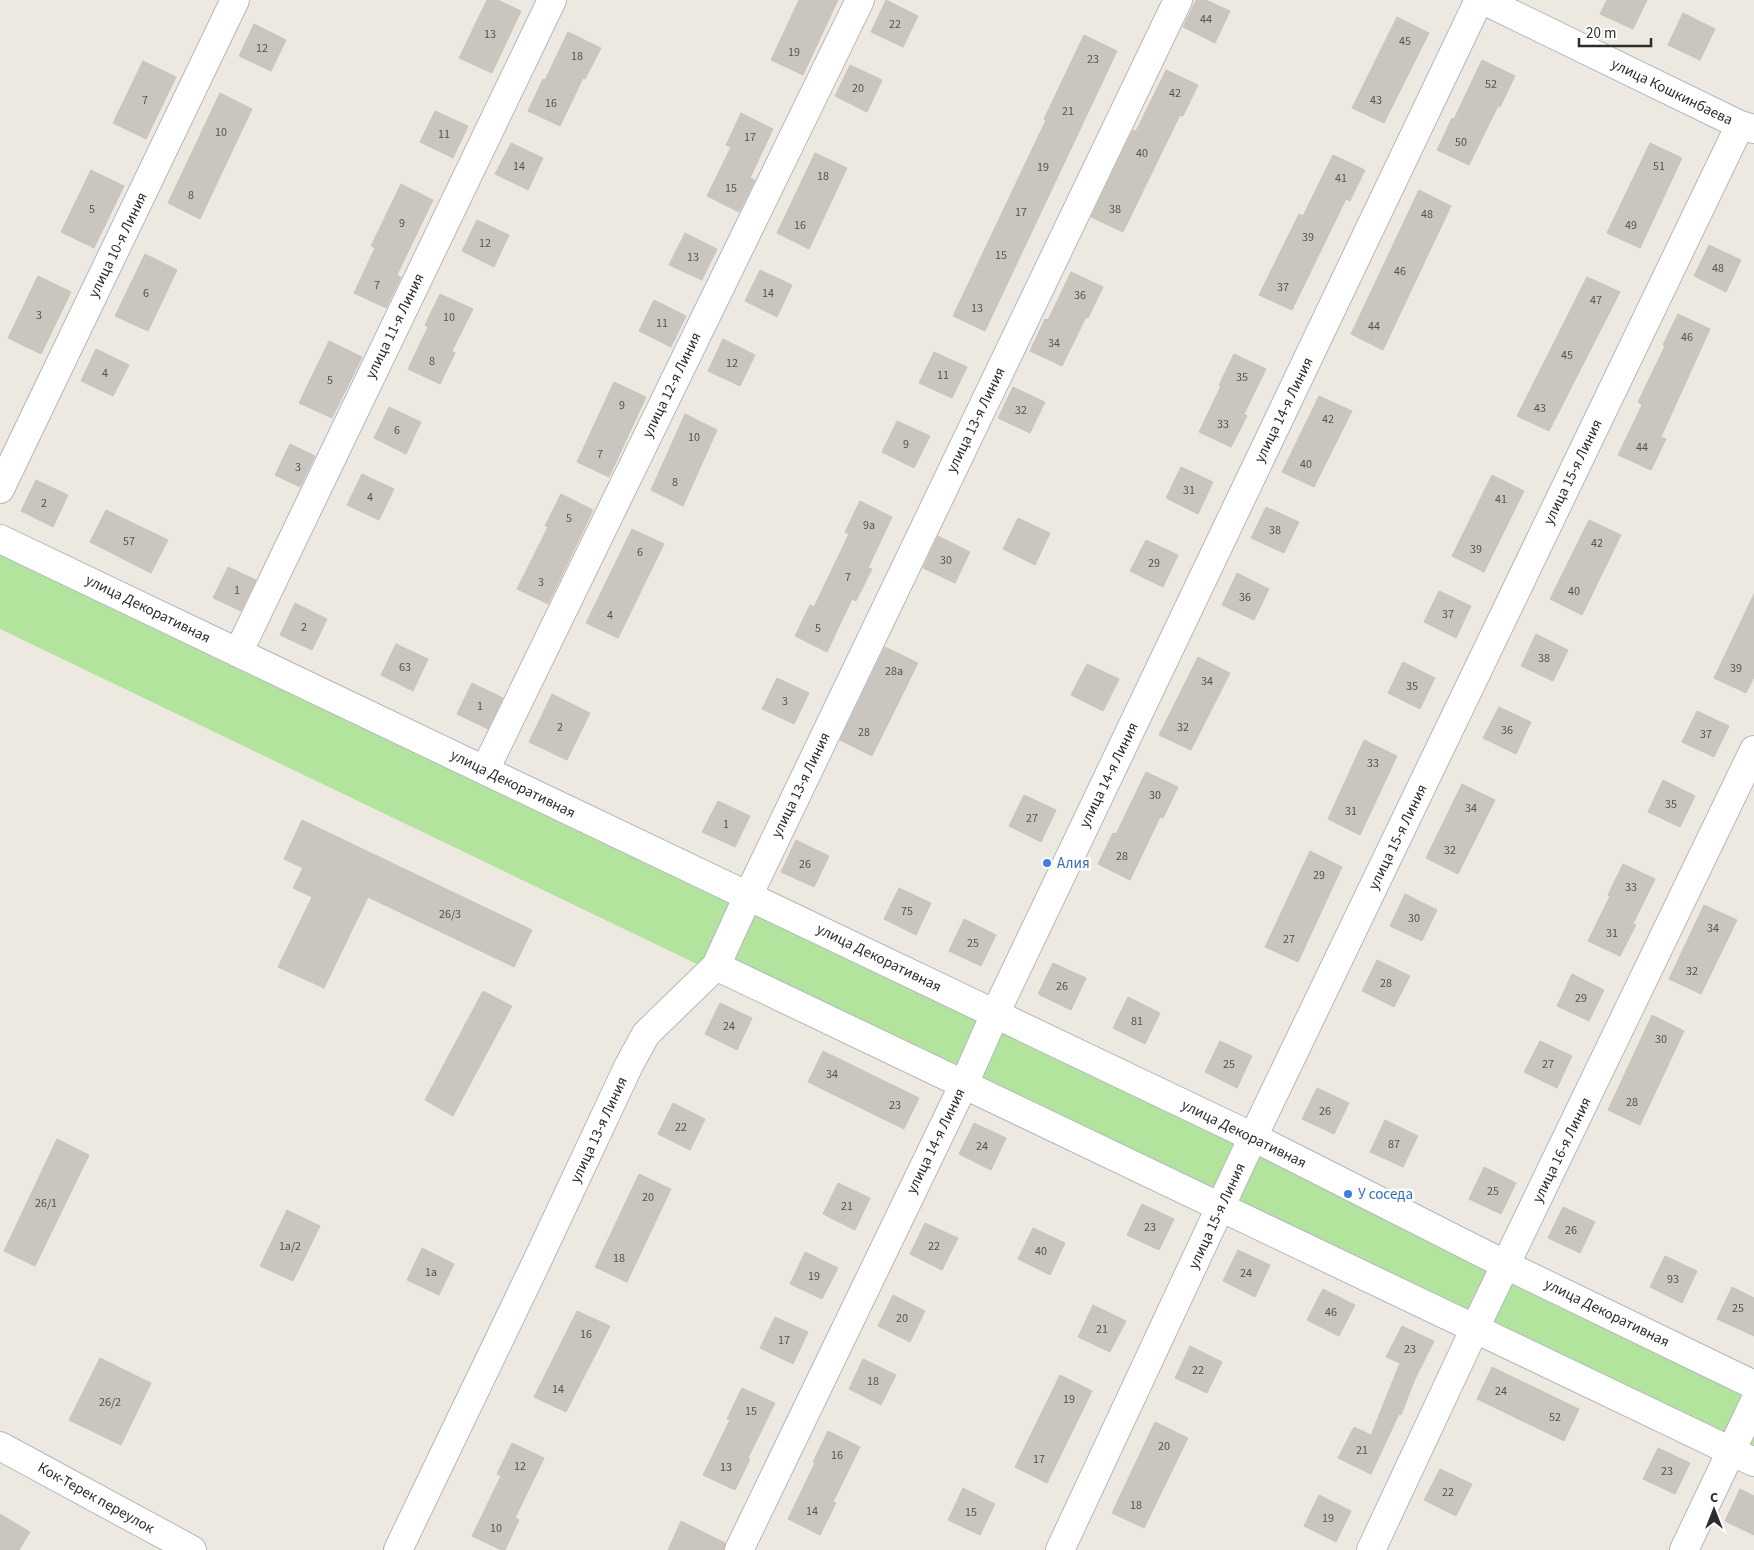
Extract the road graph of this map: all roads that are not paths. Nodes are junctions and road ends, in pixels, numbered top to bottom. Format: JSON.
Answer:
{"nodes":[{"id":1,"x":235,"y":0,"type":"edge"},
{"id":2,"x":552,"y":0,"type":"edge"},
{"id":3,"x":860,"y":0,"type":"edge"},
{"id":4,"x":1178,"y":0,"type":"edge"},
{"id":5,"x":1481,"y":0,"type":"edge"},
{"id":6,"x":1747,"y":127,"type":"edge"},
{"id":7,"x":0,"y":489,"type":"edge"},
{"id":8,"x":0,"y":539,"type":"edge"},
{"id":9,"x":238,"y":653,"type":"junction"},
{"id":10,"x":1754,"y":750,"type":"edge"},
{"id":11,"x":485,"y":770,"type":"junction"},
{"id":12,"x":748,"y":896,"type":"junction"},
{"id":13,"x":716,"y":966,"type":"junction"},
{"id":14,"x":996,"y":1014,"type":"junction"},
{"id":15,"x":964,"y":1084,"type":"junction"},
{"id":16,"x":1253,"y":1137,"type":"junction"},
{"id":17,"x":1222,"y":1207,"type":"junction"},
{"id":18,"x":1506,"y":1265,"type":"junction"},
{"id":19,"x":1476,"y":1328,"type":"junction"},
{"id":20,"x":1754,"y":1385,"type":"edge"},
{"id":21,"x":1754,"y":1403,"type":"edge"},
{"id":22,"x":0,"y":1446,"type":"edge"},
{"id":23,"x":1743,"y":1456,"type":"edge"},
{"id":24,"x":192,"y":1550,"type":"edge"},
{"id":25,"x":398,"y":1550,"type":"edge"},
{"id":26,"x":740,"y":1550,"type":"edge"},
{"id":27,"x":1060,"y":1550,"type":"edge"},
{"id":28,"x":1371,"y":1550,"type":"edge"},
{"id":29,"x":1684,"y":1550,"type":"edge"}],
"edges":[{"from":1,"to":7,"type":"street","name":"улица 10-я Линия"},
{"from":2,"to":9,"type":"street","name":"улица 11-я Линия"},
{"from":3,"to":11,"type":"street","name":"улица 12-я Линия"},
{"from":4,"to":12,"type":"street","name":"улица 13-я Линия"},
{"from":5,"to":6,"type":"street","name":"улица Кошкинбаева"},
{"from":5,"to":14,"type":"street","name":"улица 14-я Линия"},
{"from":6,"to":16,"type":"street","name":"улица 15-я Линия"},
{"from":8,"to":9,"type":"street","name":"улица Декоративная"},
{"from":9,"to":11,"type":"street","name":"улица Декоративная"},
{"from":10,"to":18,"type":"street","name":"улица 16-я Линия"},
{"from":11,"to":12,"type":"street","name":"улица Декоративная"},
{"from":12,"to":13,"type":"street","name":"улица 13-я Линия"},
{"from":12,"to":14,"type":"street","name":"улица Декоративная"},
{"from":13,"to":15,"type":"street"},
{"from":13,"to":25,"type":"street","name":"улица 13-я Линия"},
{"from":14,"to":15,"type":"street","name":"улица 14-я Линия"},
{"from":14,"to":16,"type":"street","name":"улица Декоративная"},
{"from":15,"to":17,"type":"street"},
{"from":15,"to":26,"type":"street","name":"улица 14-я Линия"},
{"from":16,"to":17,"type":"street","name":"улица 15-я Линия"},
{"from":16,"to":18,"type":"street","name":"улица Декоративная"},
{"from":17,"to":19,"type":"street"},
{"from":17,"to":27,"type":"street","name":"улица 15-я Линия"},
{"from":18,"to":19,"type":"street","name":"улица 16-я Линия"},
{"from":18,"to":20,"type":"street","name":"улица Декоративная"},
{"from":19,"to":23,"type":"street"},
{"from":19,"to":28,"type":"street","name":"улица 16-я Линия"},
{"from":21,"to":23,"type":"street"},
{"from":22,"to":24,"type":"street","name":"Кок-Терек переулок"},
{"from":23,"to":29,"type":"street"}]}
